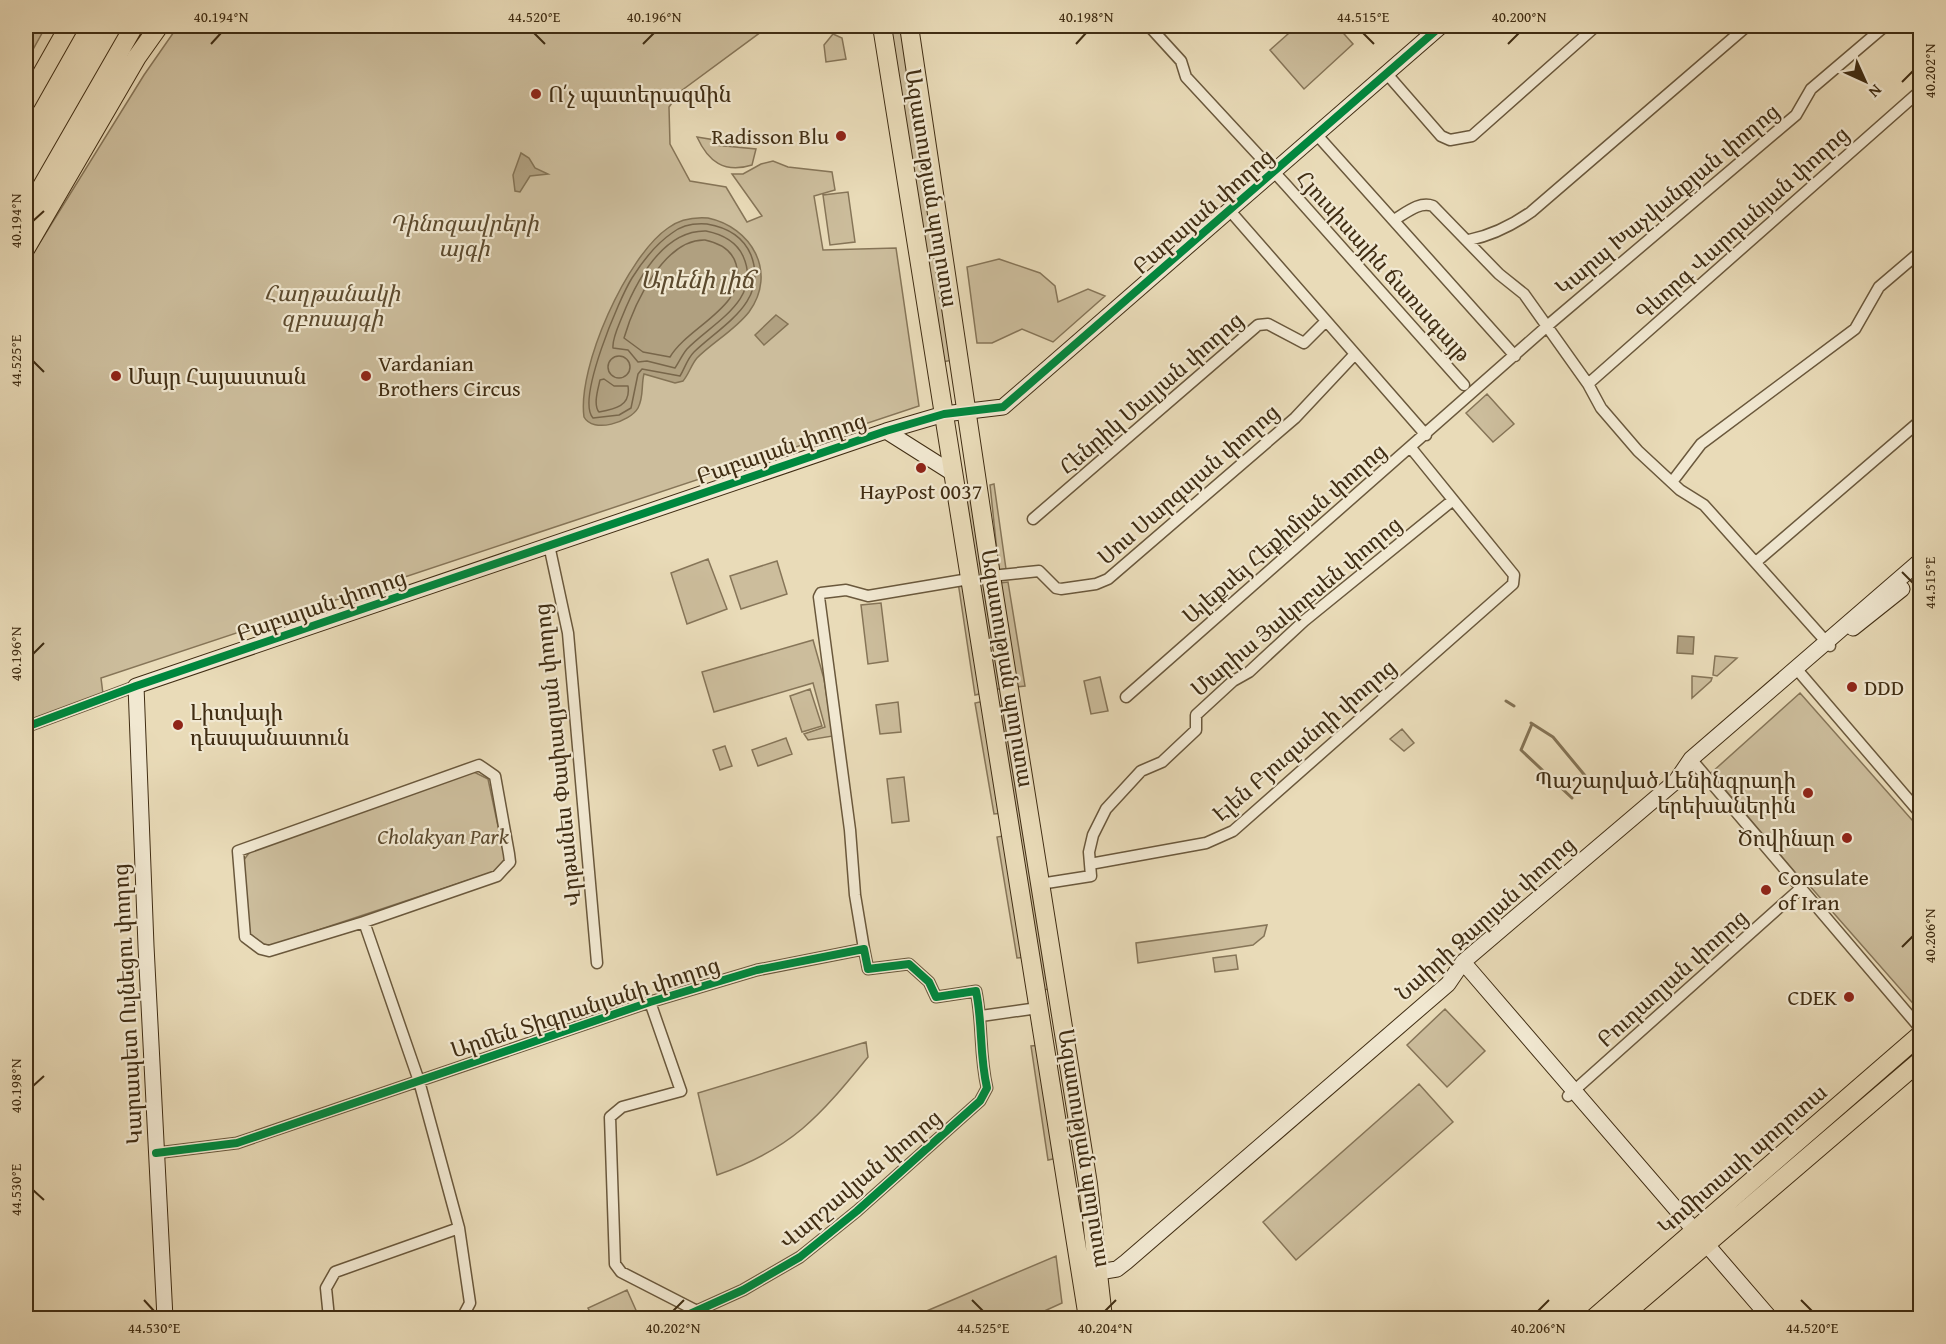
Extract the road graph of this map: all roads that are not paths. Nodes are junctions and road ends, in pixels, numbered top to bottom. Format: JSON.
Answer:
{"nodes":[{"id":1,"x":69,"y":26,"type":"edge"},
{"id":2,"x":134,"y":26,"type":"edge"},
{"id":3,"x":159,"y":26,"type":"edge"},
{"id":4,"x":882,"y":26,"type":"edge"},
{"id":5,"x":909,"y":26,"type":"edge"},
{"id":6,"x":1149,"y":26,"type":"edge"},
{"id":7,"x":1441,"y":26,"type":"edge"},
{"id":8,"x":1596,"y":26,"type":"edge"},
{"id":9,"x":1747,"y":26,"type":"edge"},
{"id":10,"x":1885,"y":26,"type":"edge"},
{"id":11,"x":1387,"y":74,"type":"junction"},
{"id":12,"x":1920,"y":91,"type":"edge"},
{"id":13,"x":26,"y":102,"type":"edge"},
{"id":14,"x":1317,"y":135,"type":"junction"},
{"id":15,"x":1275,"y":173,"type":"junction"},
{"id":16,"x":1231,"y":212,"type":"junction"},
{"id":17,"x":26,"y":214,"type":"edge"},
{"id":18,"x":1394,"y":220,"type":"junction"},
{"id":19,"x":1469,"y":240,"type":"junction"},
{"id":20,"x":26,"y":248,"type":"edge"},
{"id":21,"x":1920,"y":252,"type":"edge"},
{"id":22,"x":1326,"y":321,"type":"junction"},
{"id":23,"x":1548,"y":326,"type":"junction"},
{"id":24,"x":1355,"y":354,"type":"junction"},
{"id":25,"x":1515,"y":356,"type":"junction"},
{"id":26,"x":1588,"y":384,"type":"junction"},
{"id":27,"x":1464,"y":385,"type":"dead end"},
{"id":28,"x":1468,"y":398,"type":"joint"},
{"id":29,"x":967,"y":410,"type":"junction"},
{"id":30,"x":944,"y":414,"type":"junction"},
{"id":31,"x":1920,"y":421,"type":"edge"},
{"id":32,"x":886,"y":431,"type":"junction"},
{"id":33,"x":1426,"y":435,"type":"junction"},
{"id":34,"x":1411,"y":448,"type":"junction"},
{"id":35,"x":954,"y":474,"type":"junction"},
{"id":36,"x":1672,"y":482,"type":"junction"},
{"id":37,"x":1453,"y":500,"type":"junction"},
{"id":38,"x":1033,"y":519,"type":"dead end"},
{"id":39,"x":549,"y":545,"type":"junction"},
{"id":40,"x":1920,"y":561,"type":"edge"},
{"id":41,"x":1756,"y":562,"type":"junction"},
{"id":42,"x":1920,"y":573,"type":"edge"},
{"id":43,"x":991,"y":576,"type":"junction"},
{"id":44,"x":969,"y":579,"type":"junction"},
{"id":45,"x":1827,"y":643,"type":"junction"},
{"id":46,"x":1800,"y":673,"type":"junction"},
{"id":47,"x":136,"y":687,"type":"junction"},
{"id":48,"x":1126,"y":697,"type":"dead end"},
{"id":49,"x":26,"y":727,"type":"edge"},
{"id":50,"x":1693,"y":762,"type":"junction"},
{"id":51,"x":1920,"y":813,"type":"edge"},
{"id":52,"x":1090,"y":864,"type":"junction"},
{"id":53,"x":1040,"y":884,"type":"junction"},
{"id":54,"x":1801,"y":888,"type":"junction"},
{"id":55,"x":364,"y":922,"type":"junction"},
{"id":56,"x":864,"y":950,"type":"junction"},
{"id":57,"x":597,"y":963,"type":"dead end"},
{"id":58,"x":1460,"y":965,"type":"junction"},
{"id":59,"x":650,"y":1002,"type":"junction"},
{"id":60,"x":1038,"y":1008,"type":"junction"},
{"id":61,"x":981,"y":1016,"type":"junction"},
{"id":62,"x":1920,"y":1028,"type":"edge"},
{"id":63,"x":1920,"y":1035,"type":"edge"},
{"id":64,"x":1920,"y":1062,"type":"edge"},
{"id":65,"x":419,"y":1081,"type":"junction"},
{"id":66,"x":1571,"y":1094,"type":"junction"},
{"id":67,"x":156,"y":1153,"type":"junction"},
{"id":68,"x":1088,"y":1184,"type":"junction"},
{"id":69,"x":1068,"y":1187,"type":"junction"},
{"id":70,"x":459,"y":1228,"type":"junction"},
{"id":71,"x":1698,"y":1242,"type":"junction"},
{"id":72,"x":1099,"y":1272,"type":"junction"},
{"id":73,"x":697,"y":1311,"type":"junction"},
{"id":74,"x":165,"y":1318,"type":"edge"},
{"id":75,"x":329,"y":1318,"type":"edge"},
{"id":76,"x":462,"y":1318,"type":"edge"},
{"id":77,"x":681,"y":1318,"type":"edge"},
{"id":78,"x":1089,"y":1318,"type":"edge"},
{"id":79,"x":1594,"y":1318,"type":"edge"},
{"id":80,"x":1620,"y":1318,"type":"edge"},
{"id":81,"x":1760,"y":1318,"type":"edge"},
{"id":82,"x":1770,"y":1318,"type":"edge"}],
"edges":[{"from":1,"to":13,"type":"main road"},
{"from":2,"to":17,"type":"main road"},
{"from":3,"to":20,"type":"main road"},
{"from":4,"to":30,"type":"main road","name":"Ազատության պողոտա"},
{"from":5,"to":29,"type":"main road","name":"Ազատության պողոտա"},
{"from":6,"to":15,"type":"street","name":"Հյուսիսային ճառագայթ"},
{"from":7,"to":11,"type":"street","name":"Բաբայան փողոց"},
{"from":8,"to":11,"type":"street"},
{"from":9,"to":19,"type":"street"},
{"from":10,"to":23,"type":"street","name":"Կարպ Խաչվանքյան փողոց"},
{"from":11,"to":14,"type":"street","name":"Բաբայան փողոց"},
{"from":12,"to":26,"type":"street","name":"Գևորգ Վարդանյան փողոց"},
{"from":14,"to":15,"type":"street","name":"Բաբայան փողոց"},
{"from":14,"to":18,"type":"street"},
{"from":15,"to":16,"type":"street","name":"Բաբայան փողոց"},
{"from":15,"to":27,"type":"street","name":"Հյուսիսային ճառագայթ"},
{"from":16,"to":22,"type":"street"},
{"from":16,"to":29,"type":"street","name":"Բաբայան փողոց"},
{"from":18,"to":19,"type":"street"},
{"from":18,"to":25,"type":"street"},
{"from":19,"to":23,"type":"street"},
{"from":21,"to":36,"type":"street"},
{"from":22,"to":24,"type":"street"},
{"from":22,"to":38,"type":"street","name":"Հենրիկ Մալյան փողոց"},
{"from":23,"to":25,"type":"street","name":"Կարպ Խաչվանքյան փողոց"},
{"from":23,"to":26,"type":"street"},
{"from":24,"to":33,"type":"street"},
{"from":24,"to":43,"type":"street","name":"Սոս Սարգսյան փողոց"},
{"from":25,"to":28,"type":"street","name":"Կարպ Խաչվանքյան փողոց"},
{"from":26,"to":36,"type":"street"},
{"from":28,"to":33,"type":"street","name":"Ալեքսեյ Հեքիմյան փողոց"},
{"from":29,"to":30,"type":"street","name":"Բաբայան փողոց"},
{"from":29,"to":43,"type":"main road","name":"Ազատության պողոտա"},
{"from":30,"to":32,"type":"street","name":"Բաբայան փողոց"},
{"from":30,"to":35,"type":"main road","name":"Ազատության պողոտա"},
{"from":31,"to":41,"type":"street"},
{"from":32,"to":35,"type":"street"},
{"from":32,"to":39,"type":"street","name":"Բաբայան փողոց"},
{"from":33,"to":34,"type":"street","name":"Ալեքսեյ Հեքիմյան փողոց"},
{"from":34,"to":37,"type":"street"},
{"from":34,"to":48,"type":"street","name":"Ալեքսեյ Հեքիմյան փողոց"},
{"from":35,"to":44,"type":"main road","name":"Ազատության պողոտա"},
{"from":36,"to":41,"type":"street"},
{"from":37,"to":52,"type":"street","name":"Մարիա Յակոբսեն փողոց"},
{"from":37,"to":52,"type":"street","name":"Էլեն Բյուզանդի փողոց"},
{"from":39,"to":47,"type":"street","name":"Բաբայան փողոց"},
{"from":39,"to":57,"type":"street","name":"Վրթանես Փափազյան փողոց"},
{"from":40,"to":45,"type":"street","name":"Նաիրի Զարյան փողոց"},
{"from":41,"to":45,"type":"street"},
{"from":42,"to":45,"type":"street","name":"Նաիրի Զարյան փողոց"},
{"from":43,"to":53,"type":"main road","name":"Ազատության պողոտա"},
{"from":44,"to":56,"type":"street"},
{"from":44,"to":60,"type":"main road","name":"Ազատության պողոտա"},
{"from":45,"to":46,"type":"street","name":"Նաիրի Զարյան փողոց"},
{"from":45,"to":50,"type":"street","name":"Նաիրի Զարյան փողոց"},
{"from":46,"to":50,"type":"street","name":"Նաիրի Զարյան փողոց"},
{"from":46,"to":51,"type":"street"},
{"from":47,"to":49,"type":"street","name":"Բաբայան փողոց"},
{"from":47,"to":67,"type":"street","name":"Կարապետ Ուլնեցու փողոց"},
{"from":50,"to":54,"type":"street"},
{"from":50,"to":58,"type":"street","name":"Նաիրի Զարյան փողոց"},
{"from":52,"to":53,"type":"street"},
{"from":53,"to":68,"type":"main road","name":"Ազատության պողոտա"},
{"from":54,"to":62,"type":"street"},
{"from":54,"to":66,"type":"street","name":"Բուդաղյան փողոց"},
{"from":55,"to":55,"type":"street"},
{"from":55,"to":65,"type":"street"},
{"from":56,"to":59,"type":"street","name":"Արմեն Տիգրանյանի փողոց"},
{"from":56,"to":61,"type":"street"},
{"from":58,"to":66,"type":"street"},
{"from":58,"to":72,"type":"street","name":"Նաիրի Զարյան փողոց"},
{"from":59,"to":65,"type":"street","name":"Արմեն Տիգրանյանի փողոց"},
{"from":59,"to":73,"type":"street"},
{"from":60,"to":61,"type":"street"},
{"from":60,"to":69,"type":"main road","name":"Ազատության պողոտա"},
{"from":61,"to":73,"type":"street","name":"Վարշավյան փողոց"},
{"from":63,"to":71,"type":"main road","name":"Կոմիտասի պողոտա"},
{"from":64,"to":71,"type":"main road","name":"Կոմիտասի պողոտա"},
{"from":65,"to":67,"type":"street","name":"Արմեն Տիգրանյանի փողոց"},
{"from":65,"to":70,"type":"street"},
{"from":66,"to":71,"type":"street"},
{"from":67,"to":74,"type":"street","name":"Կարապետ Ուլնեցու փողոց"},
{"from":68,"to":69,"type":"main road"},
{"from":68,"to":72,"type":"main road","name":"Ազատության պողոտա"},
{"from":69,"to":78,"type":"main road","name":"Ազատության պողոտա"},
{"from":70,"to":75,"type":"street"},
{"from":70,"to":76,"type":"street"},
{"from":71,"to":79,"type":"main road","name":"Կոմիտասի պողոտա"},
{"from":71,"to":80,"type":"main road","name":"Կոմիտասի պողոտա"},
{"from":71,"to":81,"type":"street"},
{"from":71,"to":82,"type":"street"},
{"from":72,"to":78,"type":"main road","name":"Ազատության պողոտա"},
{"from":73,"to":77,"type":"street","name":"Վարշավյան փողոց"}]}
